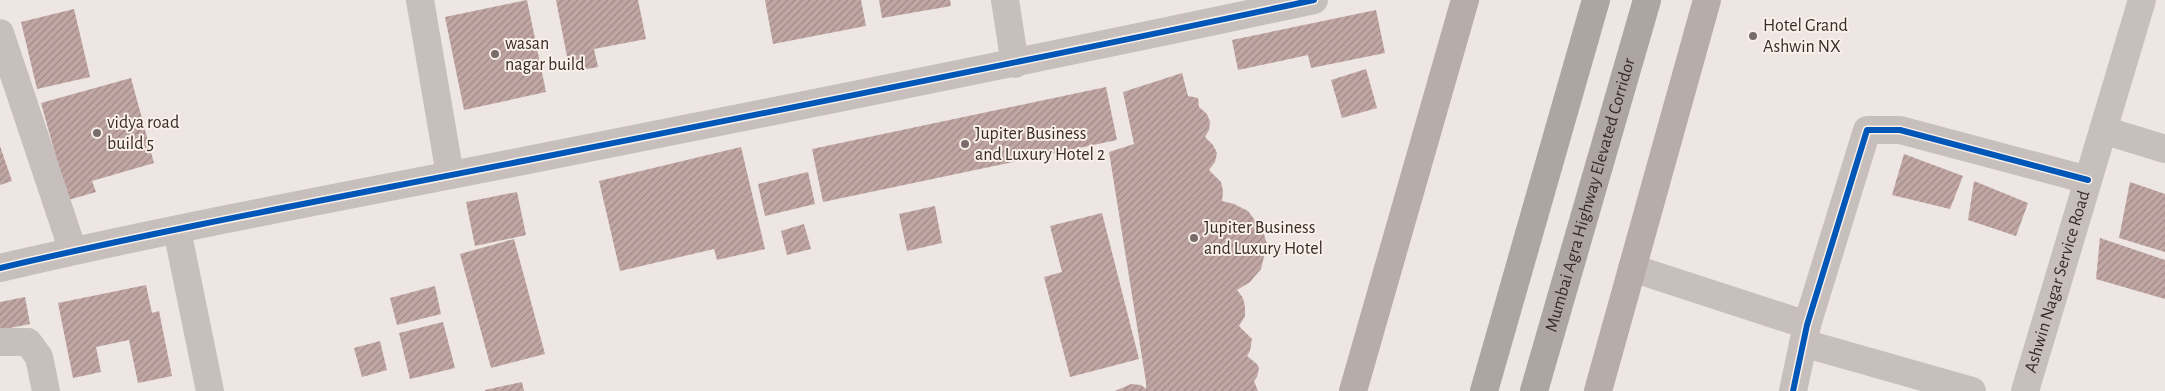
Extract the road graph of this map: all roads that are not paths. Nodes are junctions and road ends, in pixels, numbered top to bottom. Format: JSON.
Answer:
{"nodes":[{"id":1,"x":420,"y":0,"type":"edge"},
{"id":2,"x":1005,"y":0,"type":"edge"},
{"id":3,"x":1314,"y":0,"type":"edge"},
{"id":4,"x":1465,"y":0,"type":"edge"},
{"id":5,"x":1596,"y":0,"type":"edge"},
{"id":6,"x":1647,"y":0,"type":"edge"},
{"id":7,"x":1707,"y":0,"type":"edge"},
{"id":8,"x":2138,"y":1,"type":"edge"},
{"id":9,"x":0,"y":33,"type":"edge"},
{"id":10,"x":1015,"y":64,"type":"junction"},
{"id":11,"x":2103,"y":130,"type":"junction"},
{"id":12,"x":2165,"y":149,"type":"edge"},
{"id":13,"x":450,"y":175,"type":"junction"},
{"id":14,"x":2088,"y":180,"type":"junction"},
{"id":15,"x":177,"y":230,"type":"junction"},
{"id":16,"x":73,"y":251,"type":"junction"},
{"id":17,"x":0,"y":268,"type":"edge"},
{"id":18,"x":1632,"y":268,"type":"junction"},
{"id":19,"x":1805,"y":334,"type":"junction"},
{"id":20,"x":0,"y":342,"type":"edge"},
{"id":21,"x":46,"y":391,"type":"edge"},
{"id":22,"x":210,"y":391,"type":"edge"},
{"id":23,"x":1353,"y":391,"type":"edge"},
{"id":24,"x":1484,"y":391,"type":"edge"},
{"id":25,"x":1534,"y":391,"type":"edge"},
{"id":26,"x":1598,"y":391,"type":"edge"},
{"id":27,"x":1793,"y":391,"type":"edge"},
{"id":28,"x":1972,"y":391,"type":"edge"},
{"id":29,"x":2026,"y":391,"type":"edge"}],
"edges":[{"from":1,"to":13,"type":"street"},
{"from":2,"to":10,"type":"street"},
{"from":3,"to":10,"type":"street"},
{"from":4,"to":23,"type":"main road"},
{"from":5,"to":24,"type":"highway"},
{"from":6,"to":25,"type":"highway","name":"Mumbai Agra Highway Elevated Corridor"},
{"from":7,"to":18,"type":"main road"},
{"from":8,"to":11,"type":"street","name":"Ashwin Nagar Service Road"},
{"from":9,"to":16,"type":"street"},
{"from":10,"to":13,"type":"street"},
{"from":11,"to":12,"type":"street"},
{"from":11,"to":14,"type":"street","name":"Ashwin Nagar Service Road"},
{"from":13,"to":15,"type":"street"},
{"from":14,"to":19,"type":"street"},
{"from":14,"to":29,"type":"street","name":"Ashwin Nagar Service Road"},
{"from":15,"to":16,"type":"street"},
{"from":15,"to":22,"type":"street"},
{"from":16,"to":17,"type":"street"},
{"from":18,"to":19,"type":"street"},
{"from":18,"to":26,"type":"main road"},
{"from":19,"to":27,"type":"street"},
{"from":19,"to":28,"type":"street"},
{"from":20,"to":21,"type":"street"}]}
